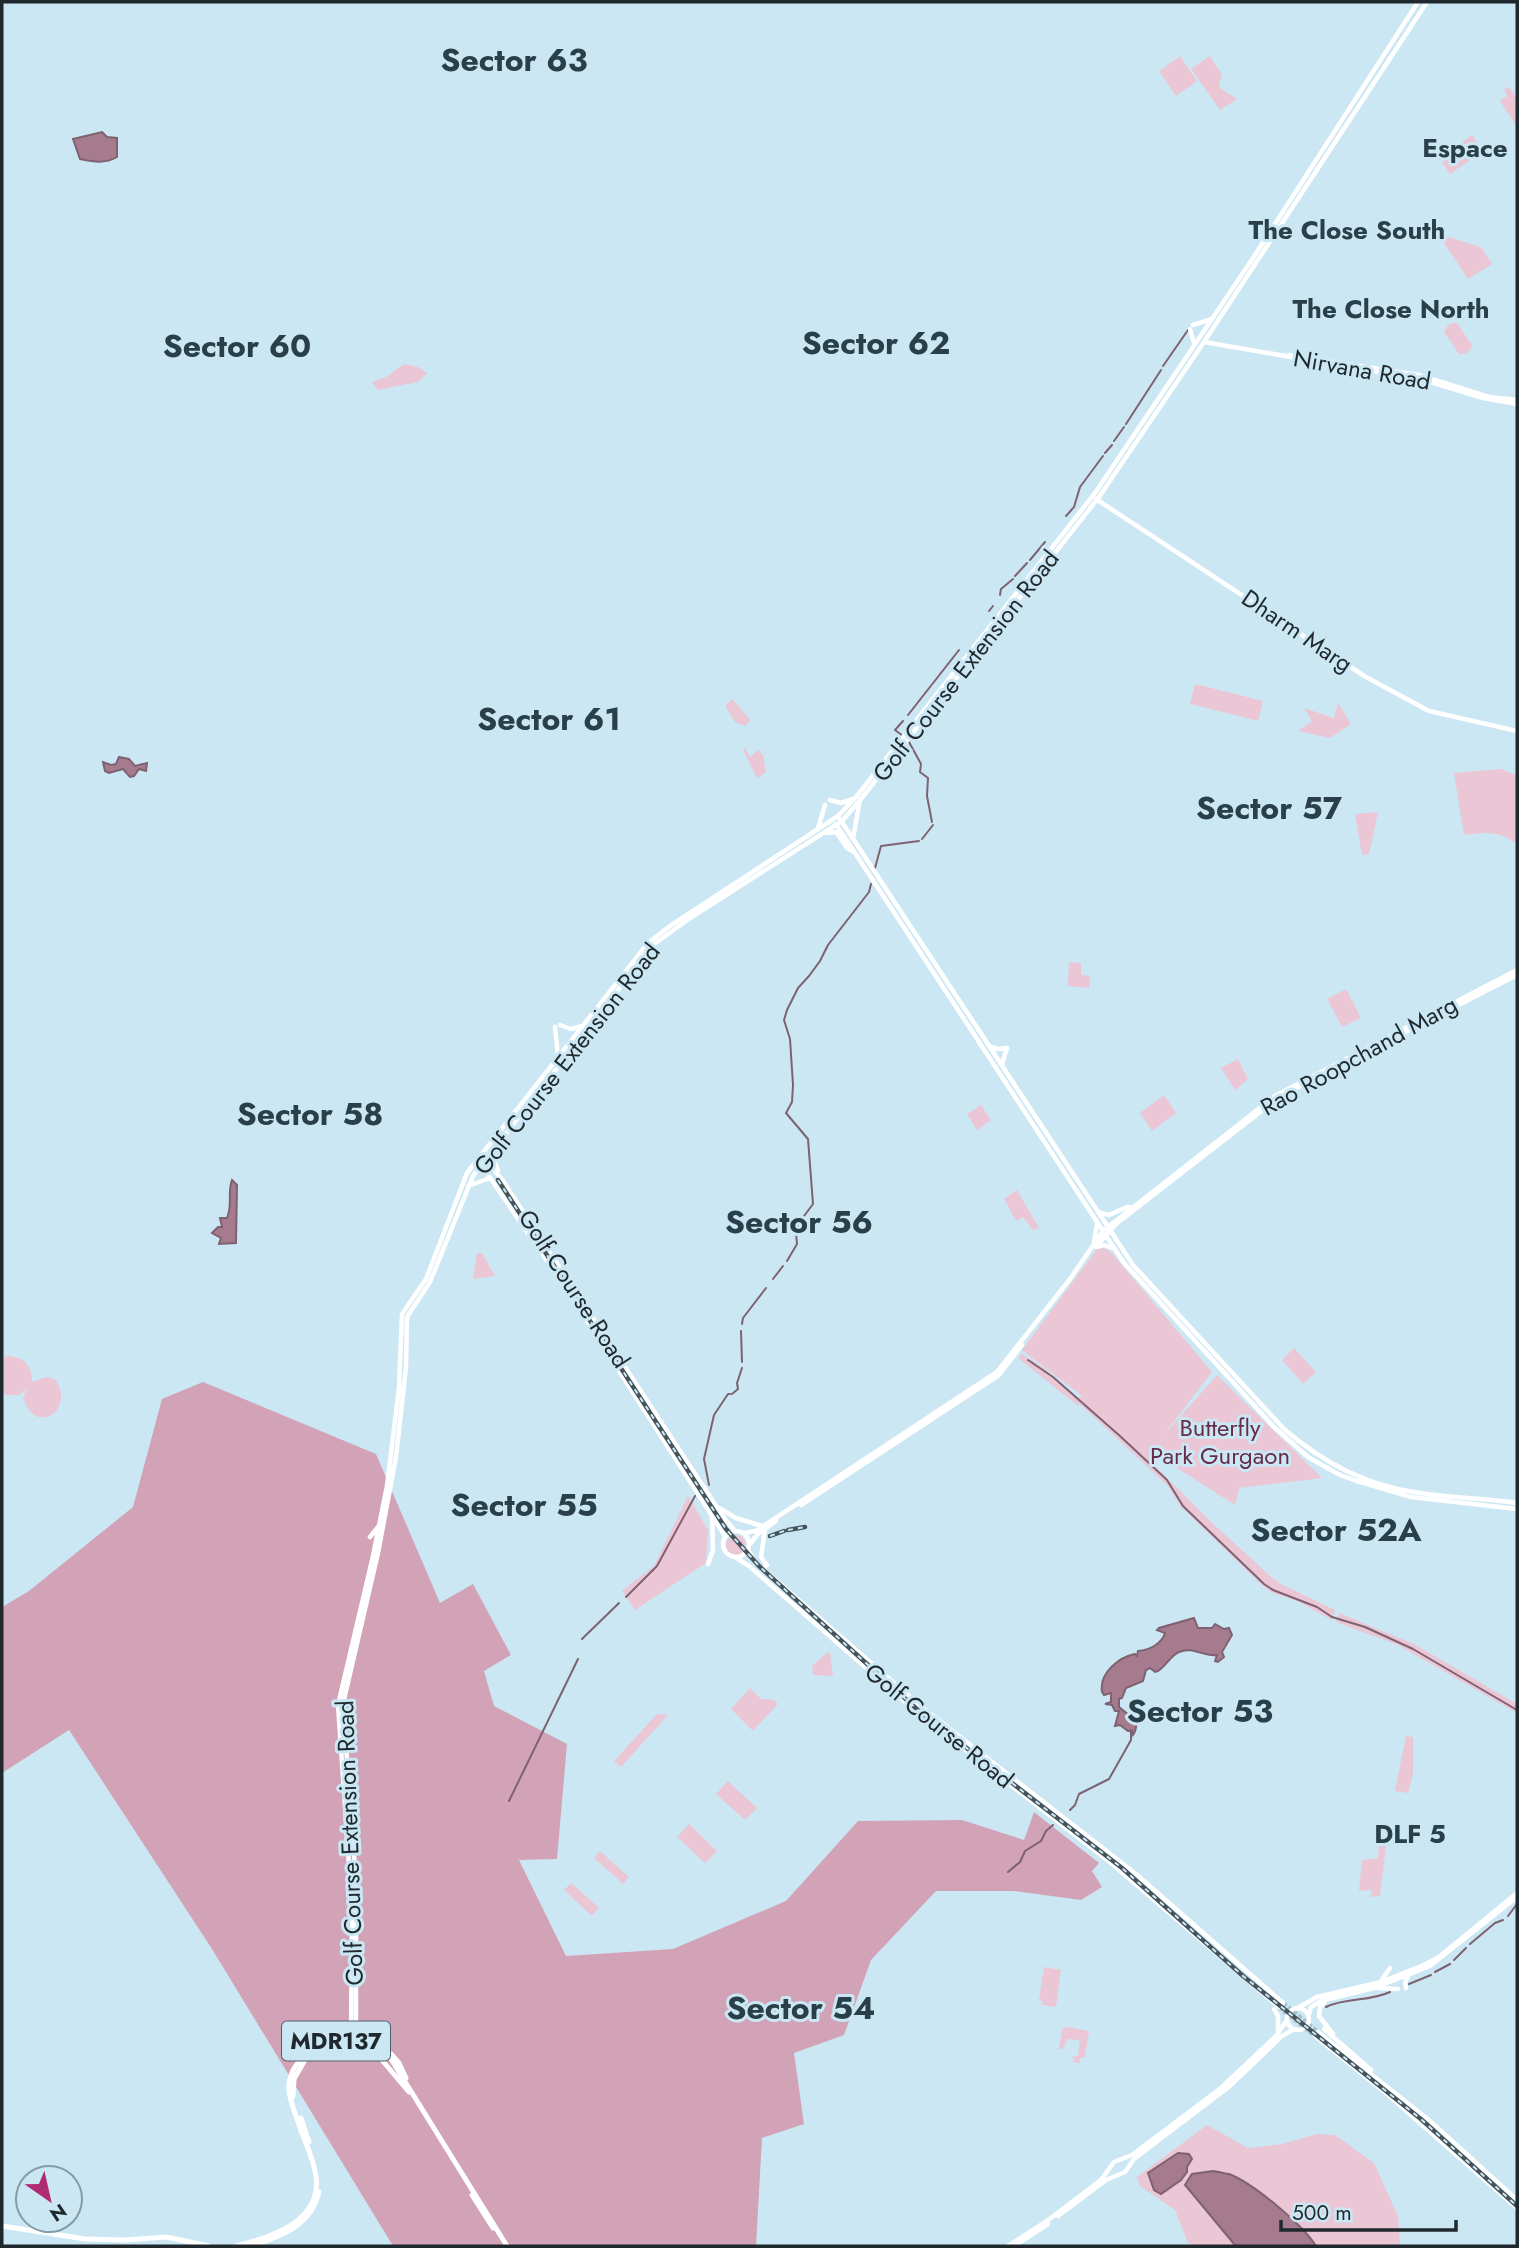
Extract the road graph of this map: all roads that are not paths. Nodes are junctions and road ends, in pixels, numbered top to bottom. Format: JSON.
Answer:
{"nodes":[{"id":1,"x":1418,"y":2,"type":"edge"},
{"id":2,"x":1427,"y":2,"type":"edge"},
{"id":3,"x":1247,"y":273,"type":"junction"},
{"id":4,"x":1217,"y":310,"type":"junction"},
{"id":5,"x":1223,"y":314,"type":"junction"},
{"id":6,"x":1212,"y":319,"type":"junction"},
{"id":7,"x":1205,"y":341,"type":"junction"},
{"id":8,"x":1194,"y":344,"type":"junction"},
{"id":9,"x":1166,"y":386,"type":"junction"},
{"id":10,"x":1172,"y":390,"type":"junction"},
{"id":11,"x":1517,"y":402,"type":"edge"},
{"id":12,"x":1117,"y":465,"type":"junction"},
{"id":13,"x":1096,"y":496,"type":"junction"},
{"id":14,"x":1517,"y":730,"type":"edge"},
{"id":15,"x":858,"y":798,"type":"junction"},
{"id":16,"x":830,"y":800,"type":"dead end"},
{"id":17,"x":825,"y":805,"type":"dead end"},
{"id":18,"x":837,"y":820,"type":"junction"},
{"id":19,"x":820,"y":831,"type":"junction"},
{"id":20,"x":853,"y":839,"type":"junction"},
{"id":21,"x":855,"y":852,"type":"junction"},
{"id":22,"x":1517,"y":972,"type":"edge"},
{"id":23,"x":583,"y":1026,"type":"junction"},
{"id":24,"x":988,"y":1046,"type":"junction"},
{"id":25,"x":558,"y":1057,"type":"junction"},
{"id":26,"x":1002,"y":1066,"type":"junction"},
{"id":27,"x":492,"y":1152,"type":"junction"},
{"id":28,"x":481,"y":1160,"type":"junction"},
{"id":29,"x":490,"y":1178,"type":"junction"},
{"id":30,"x":501,"y":1178,"type":"junction"},
{"id":31,"x":468,"y":1186,"type":"junction"},
{"id":32,"x":1132,"y":1208,"type":"junction"},
{"id":33,"x":1097,"y":1212,"type":"junction"},
{"id":34,"x":1097,"y":1222,"type":"junction"},
{"id":35,"x":1106,"y":1231,"type":"junction"},
{"id":36,"x":1094,"y":1247,"type":"junction"},
{"id":37,"x":1115,"y":1251,"type":"junction"},
{"id":38,"x":557,"y":1262,"type":"junction"},
{"id":39,"x":550,"y":1267,"type":"junction"},
{"id":40,"x":1164,"y":1307,"type":"junction"},
{"id":41,"x":1172,"y":1309,"type":"junction"},
{"id":42,"x":1220,"y":1364,"type":"junction"},
{"id":43,"x":388,"y":1492,"type":"junction"},
{"id":44,"x":1517,"y":1503,"type":"edge"},
{"id":45,"x":715,"y":1504,"type":"junction"},
{"id":46,"x":1517,"y":1509,"type":"edge"},
{"id":47,"x":711,"y":1513,"type":"junction"},
{"id":48,"x":380,"y":1525,"type":"junction"},
{"id":49,"x":764,"y":1527,"type":"junction"},
{"id":50,"x":735,"y":1531,"type":"junction"},
{"id":51,"x":744,"y":1533,"type":"junction"},
{"id":52,"x":725,"y":1536,"type":"junction"},
{"id":53,"x":750,"y":1544,"type":"junction"},
{"id":54,"x":748,"y":1550,"type":"junction"},
{"id":55,"x":374,"y":1551,"type":"junction"},
{"id":56,"x":735,"y":1557,"type":"junction"},
{"id":57,"x":374,"y":1564,"type":"junction"},
{"id":58,"x":708,"y":1564,"type":"dead end"},
{"id":59,"x":765,"y":1567,"type":"junction"},
{"id":60,"x":826,"y":1623,"type":"junction"},
{"id":61,"x":833,"y":1624,"type":"dead end"},
{"id":62,"x":939,"y":1721,"type":"junction"},
{"id":63,"x":934,"y":1726,"type":"junction"},
{"id":64,"x":1517,"y":1895,"type":"edge"},
{"id":65,"x":1404,"y":1973,"type":"junction"},
{"id":66,"x":1411,"y":1974,"type":"junction"},
{"id":67,"x":1381,"y":1982,"type":"junction"},
{"id":68,"x":1376,"y":1987,"type":"junction"},
{"id":69,"x":1398,"y":1989,"type":"dead end"},
{"id":70,"x":1406,"y":1989,"type":"dead end"},
{"id":71,"x":1330,"y":1998,"type":"junction"},
{"id":72,"x":1278,"y":2006,"type":"junction"},
{"id":73,"x":1299,"y":2007,"type":"junction"},
{"id":74,"x":1308,"y":2014,"type":"junction"},
{"id":75,"x":1287,"y":2020,"type":"junction"},
{"id":76,"x":1294,"y":2029,"type":"junction"},
{"id":77,"x":353,"y":2031,"type":"junction"},
{"id":78,"x":1333,"y":2034,"type":"dead end"},
{"id":79,"x":1276,"y":2036,"type":"junction"},
{"id":80,"x":354,"y":2040,"type":"junction"},
{"id":81,"x":410,"y":2092,"type":"junction"},
{"id":82,"x":1125,"y":2157,"type":"junction"},
{"id":83,"x":1130,"y":2165,"type":"junction"},
{"id":84,"x":1108,"y":2171,"type":"junction"},
{"id":85,"x":1114,"y":2177,"type":"junction"},
{"id":86,"x":1517,"y":2200,"type":"edge"},
{"id":87,"x":1517,"y":2208,"type":"edge"},
{"id":88,"x":2,"y":2228,"type":"edge"},
{"id":89,"x":195,"y":2246,"type":"edge"},
{"id":90,"x":209,"y":2246,"type":"edge"},
{"id":91,"x":236,"y":2246,"type":"edge"},
{"id":92,"x":252,"y":2246,"type":"edge"},
{"id":93,"x":505,"y":2246,"type":"edge"},
{"id":94,"x":1007,"y":2246,"type":"edge"},
{"id":95,"x":1014,"y":2246,"type":"edge"}],
"edges":[{"from":1,"to":3,"type":"main road","name":"Golf Course Extension Road"},
{"from":2,"to":3,"type":"main road","name":"Golf Course Extension Road"},
{"from":3,"to":4,"type":"main road","name":"Golf Course Extension Road"},
{"from":3,"to":5,"type":"main road","name":"Golf Course Extension Road"},
{"from":4,"to":5,"type":"main road"},
{"from":4,"to":6,"type":"main road","name":"Golf Course Extension Road"},
{"from":5,"to":7,"type":"main road","name":"Golf Course Extension Road"},
{"from":6,"to":8,"type":"main road","name":"Golf Course Extension Road"},
{"from":6,"to":8,"type":"main road"},
{"from":7,"to":10,"type":"main road","name":"Golf Course Extension Road"},
{"from":7,"to":11,"type":"main road","name":"Nirvana Road"},
{"from":8,"to":9,"type":"main road","name":"Golf Course Extension Road"},
{"from":9,"to":10,"type":"main road"},
{"from":9,"to":12,"type":"main road","name":"Golf Course Extension Road"},
{"from":10,"to":12,"type":"main road","name":"Golf Course Extension Road"},
{"from":12,"to":13,"type":"main road","name":"Golf Course Extension Road"},
{"from":13,"to":14,"type":"main road","name":"Dharm Marg"},
{"from":13,"to":15,"type":"main road","name":"Golf Course Extension Road"},
{"from":15,"to":16,"type":"main road"},
{"from":15,"to":18,"type":"main road","name":"Golf Course Extension Road"},
{"from":15,"to":20,"type":"main road"},
{"from":17,"to":19,"type":"main road"},
{"from":18,"to":19,"type":"main road","name":"Golf Course Extension Road"},
{"from":18,"to":20,"type":"main road"},
{"from":18,"to":21,"type":"main road"},
{"from":19,"to":21,"type":"main road"},
{"from":19,"to":23,"type":"main road","name":"Golf Course Extension Road"},
{"from":19,"to":27,"type":"main road","name":"Golf Course Extension Road"},
{"from":20,"to":24,"type":"main road"},
{"from":21,"to":34,"type":"main road"},
{"from":22,"to":32,"type":"main road","name":"Rao Roopchand Marg"},
{"from":22,"to":35,"type":"main road","name":"Rao Roopchand Marg"},
{"from":23,"to":25,"type":"main road","name":"Golf Course Extension Road"},
{"from":23,"to":25,"type":"main road"},
{"from":24,"to":26,"type":"main road"},
{"from":24,"to":26,"type":"main road"},
{"from":25,"to":28,"type":"main road","name":"Golf Course Extension Road"},
{"from":26,"to":33,"type":"main road"},
{"from":27,"to":28,"type":"main road","name":"Golf Course Extension Road"},
{"from":27,"to":30,"type":"main road"},
{"from":28,"to":29,"type":"main road","name":"Golf Course Road"},
{"from":28,"to":30,"type":"main road","name":"Golf Course Road"},
{"from":28,"to":31,"type":"main road","name":"Golf Course Extension Road"},
{"from":28,"to":43,"type":"main road","name":"Golf Course Extension Road"},
{"from":29,"to":31,"type":"main road"},
{"from":29,"to":39,"type":"main road","name":"Golf Course Road"},
{"from":30,"to":38,"type":"main road","name":"Golf Course Road"},
{"from":31,"to":43,"type":"main road","name":"Golf Course Extension Road"},
{"from":32,"to":33,"type":"main road"},
{"from":32,"to":35,"type":"main road","name":"Rao Roopchand Marg"},
{"from":33,"to":35,"type":"main road"},
{"from":34,"to":35,"type":"main road"},
{"from":34,"to":36,"type":"main road"},
{"from":35,"to":36,"type":"main road"},
{"from":35,"to":37,"type":"main road"},
{"from":35,"to":40,"type":"main road"},
{"from":36,"to":37,"type":"main road"},
{"from":36,"to":49,"type":"main road"},
{"from":37,"to":40,"type":"main road"},
{"from":38,"to":39,"type":"main road"},
{"from":38,"to":45,"type":"main road","name":"Golf Course Road"},
{"from":39,"to":47,"type":"main road","name":"Golf Course Road"},
{"from":40,"to":41,"type":"main road"},
{"from":40,"to":41,"type":"main road"},
{"from":40,"to":42,"type":"main road"},
{"from":41,"to":42,"type":"main road"},
{"from":42,"to":44,"type":"main road"},
{"from":42,"to":46,"type":"main road"},
{"from":43,"to":48,"type":"main road","name":"Golf Course Extension Road"},
{"from":43,"to":57,"type":"main road","name":"Golf Course Extension Road"},
{"from":45,"to":49,"type":"main road"},
{"from":45,"to":50,"type":"main road","name":"Golf Course Road"},
{"from":47,"to":52,"type":"main road","name":"Golf Course Road"},
{"from":47,"to":58,"type":"main road"},
{"from":48,"to":55,"type":"main road","name":"Golf Course Extension Road"},
{"from":48,"to":55,"type":"main road"},
{"from":49,"to":51,"type":"main road"},
{"from":49,"to":53,"type":"main road"},
{"from":49,"to":59,"type":"main road"},
{"from":50,"to":51,"type":"main road"},
{"from":50,"to":52,"type":"main road"},
{"from":51,"to":53,"type":"main road"},
{"from":52,"to":56,"type":"main road"},
{"from":53,"to":54,"type":"main road"},
{"from":54,"to":56,"type":"main road"},
{"from":54,"to":59,"type":"main road","name":"Golf Course Road"},
{"from":55,"to":57,"type":"main road","name":"Golf Course Extension Road"},
{"from":56,"to":63,"type":"main road","name":"Golf Course Road"},
{"from":57,"to":77,"type":"main road","name":"Golf Course Extension Road"},
{"from":59,"to":60,"type":"main road","name":"Golf Course Road"},
{"from":60,"to":61,"type":"main road"},
{"from":60,"to":62,"type":"main road","name":"Golf Course Road"},
{"from":62,"to":63,"type":"main road"},
{"from":62,"to":72,"type":"main road","name":"Golf Course Road"},
{"from":63,"to":72,"type":"main road","name":"Golf Course Road"},
{"from":64,"to":65,"type":"main road"},
{"from":64,"to":66,"type":"main road"},
{"from":65,"to":67,"type":"main road"},
{"from":65,"to":67,"type":"main road"},
{"from":66,"to":68,"type":"main road"},
{"from":66,"to":70,"type":"main road"},
{"from":67,"to":73,"type":"main road"},
{"from":68,"to":69,"type":"main road"},
{"from":68,"to":71,"type":"main road"},
{"from":71,"to":74,"type":"main road"},
{"from":71,"to":78,"type":"main road"},
{"from":72,"to":79,"type":"main road"},
{"from":73,"to":74,"type":"main road"},
{"from":73,"to":75,"type":"main road"},
{"from":74,"to":76,"type":"main road"},
{"from":75,"to":76,"type":"main road"},
{"from":75,"to":79,"type":"main road"},
{"from":76,"to":83,"type":"main road"},
{"from":77,"to":80,"type":"main road"},
{"from":77,"to":80,"type":"main road"},
{"from":79,"to":82,"type":"main road"},
{"from":80,"to":81,"type":"main road","number":"MDR137"},
{"from":80,"to":81,"type":"main road","number":"MDR137"},
{"from":80,"to":91,"type":"main road","number":"MDR137"},
{"from":80,"to":92,"type":"main road","number":"MDR137"},
{"from":81,"to":93,"type":"main road","number":"MDR137"},
{"from":82,"to":83,"type":"main road"},
{"from":82,"to":84,"type":"main road"},
{"from":83,"to":85,"type":"main road"},
{"from":84,"to":85,"type":"main road"},
{"from":84,"to":94,"type":"main road"},
{"from":85,"to":95,"type":"main road"},
{"from":86,"to":87,"type":"main road"},
{"from":88,"to":89,"type":"main road"},
{"from":88,"to":90,"type":"main road"}]}
